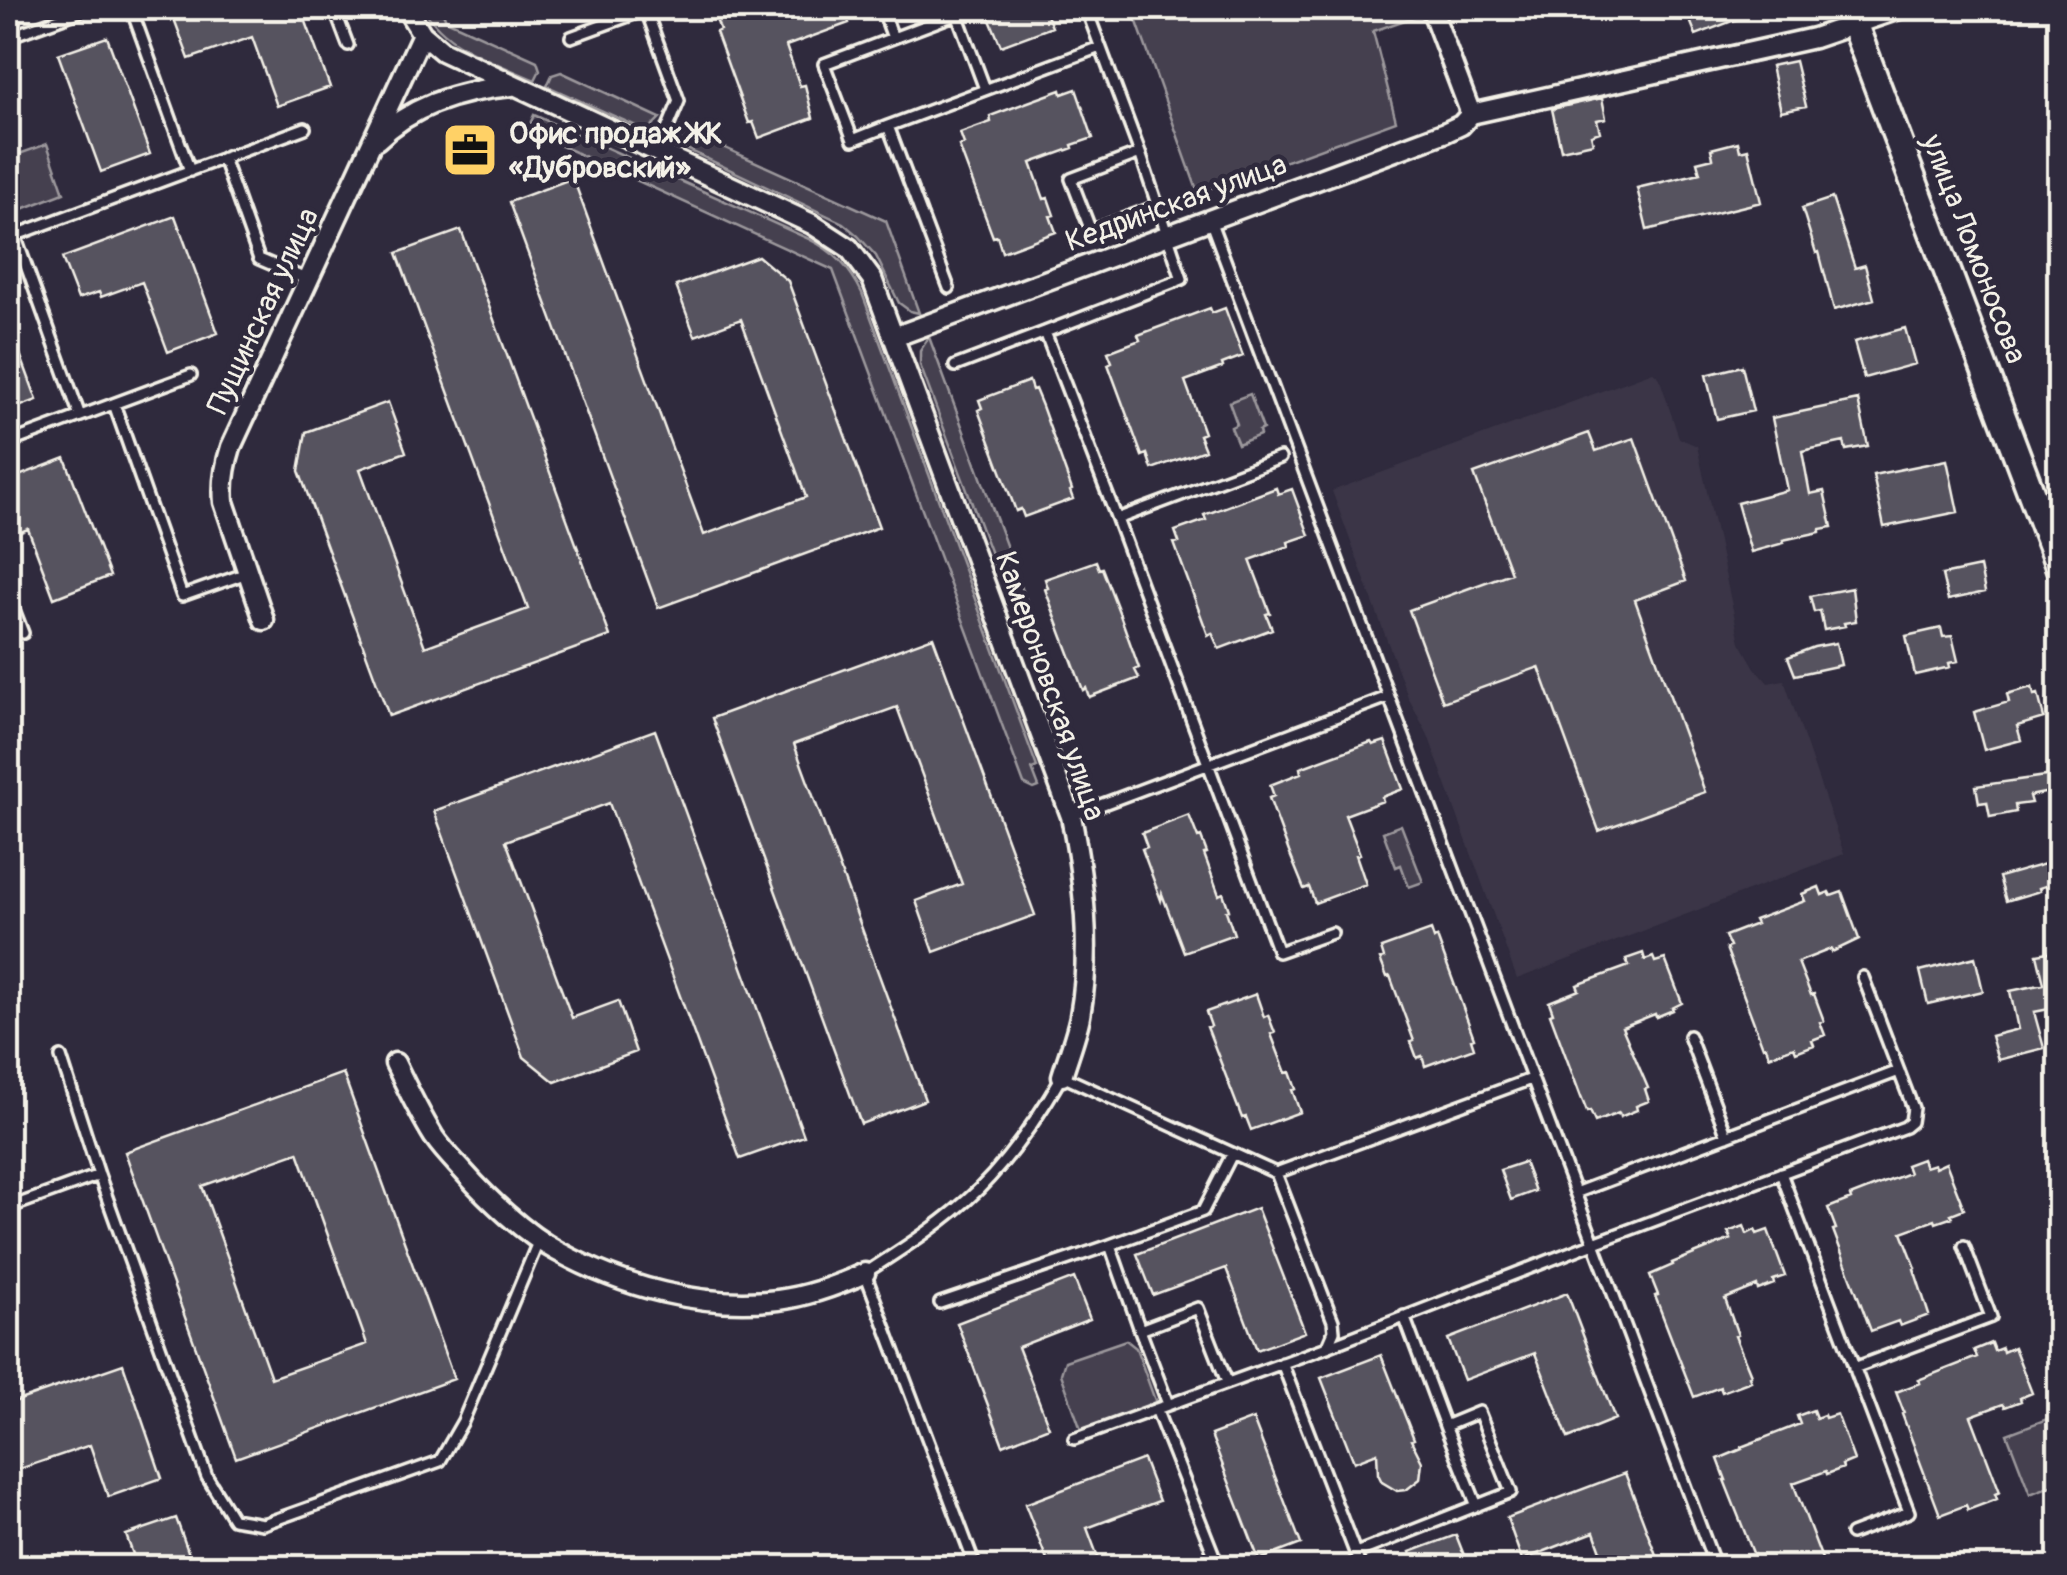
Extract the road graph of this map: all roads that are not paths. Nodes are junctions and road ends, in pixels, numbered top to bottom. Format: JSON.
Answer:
{"nodes":[{"id":1,"x":90,"y":8,"type":"edge"},
{"id":2,"x":131,"y":8,"type":"edge"},
{"id":3,"x":334,"y":8,"type":"edge"},
{"id":4,"x":406,"y":8,"type":"edge"},
{"id":5,"x":649,"y":8,"type":"edge"},
{"id":6,"x":882,"y":8,"type":"edge"},
{"id":7,"x":1086,"y":8,"type":"edge"},
{"id":8,"x":1431,"y":8,"type":"edge"},
{"id":9,"x":1902,"y":8,"type":"edge"},
{"id":10,"x":1851,"y":16,"type":"edge"},
{"id":11,"x":422,"y":34,"type":"junction"},
{"id":12,"x":8,"y":37,"type":"edge"},
{"id":13,"x":571,"y":37,"type":"dead end"},
{"id":14,"x":893,"y":38,"type":"junction"},
{"id":15,"x":2060,"y":45,"type":"edge"},
{"id":16,"x":348,"y":46,"type":"dead end"},
{"id":17,"x":1100,"y":47,"type":"junction"},
{"id":18,"x":513,"y":86,"type":"junction"},
{"id":19,"x":985,"y":89,"type":"junction"},
{"id":20,"x":2060,"y":90,"type":"edge"},
{"id":21,"x":1471,"y":114,"type":"junction"},
{"id":22,"x":888,"y":126,"type":"junction"},
{"id":23,"x":305,"y":128,"type":"dead end"},
{"id":24,"x":368,"y":149,"type":"junction"},
{"id":25,"x":657,"y":153,"type":"junction"},
{"id":26,"x":1140,"y":153,"type":"junction"},
{"id":27,"x":224,"y":158,"type":"junction"},
{"id":28,"x":190,"y":171,"type":"junction"},
{"id":29,"x":1157,"y":206,"type":"junction"},
{"id":30,"x":1210,"y":220,"type":"junction"},
{"id":31,"x":1168,"y":235,"type":"junction"},
{"id":32,"x":11,"y":237,"type":"edge"},
{"id":33,"x":308,"y":280,"type":"junction"},
{"id":34,"x":949,"y":288,"type":"dead end"},
{"id":35,"x":1045,"y":332,"type":"junction"},
{"id":36,"x":894,"y":337,"type":"junction"},
{"id":37,"x":954,"y":366,"type":"dead end"},
{"id":38,"x":191,"y":375,"type":"dead end"},
{"id":39,"x":114,"y":404,"type":"junction"},
{"id":40,"x":80,"y":416,"type":"junction"},
{"id":41,"x":8,"y":443,"type":"edge"},
{"id":42,"x":1280,"y":458,"type":"dead end"},
{"id":43,"x":1118,"y":518,"type":"junction"},
{"id":44,"x":2051,"y":521,"type":"edge"},
{"id":45,"x":2060,"y":569,"type":"edge"},
{"id":46,"x":246,"y":572,"type":"junction"},
{"id":47,"x":8,"y":594,"type":"edge"},
{"id":48,"x":264,"y":620,"type":"dead end"},
{"id":49,"x":23,"y":633,"type":"dead end"},
{"id":50,"x":1388,"y":697,"type":"junction"},
{"id":51,"x":1208,"y":765,"type":"junction"},
{"id":52,"x":1071,"y":816,"type":"junction"},
{"id":53,"x":1332,"y":933,"type":"dead end"},
{"id":54,"x":1863,"y":978,"type":"dead end"},
{"id":55,"x":1689,"y":1036,"type":"dead end"},
{"id":56,"x":60,"y":1057,"type":"dead end"},
{"id":57,"x":395,"y":1062,"type":"dead end"},
{"id":58,"x":1899,"y":1071,"type":"junction"},
{"id":59,"x":1062,"y":1076,"type":"junction"},
{"id":60,"x":1531,"y":1079,"type":"junction"},
{"id":61,"x":1727,"y":1136,"type":"junction"},
{"id":62,"x":1232,"y":1154,"type":"junction"},
{"id":63,"x":99,"y":1174,"type":"junction"},
{"id":64,"x":1276,"y":1174,"type":"junction"},
{"id":65,"x":1781,"y":1174,"type":"junction"},
{"id":66,"x":1575,"y":1193,"type":"junction"},
{"id":67,"x":8,"y":1208,"type":"edge"},
{"id":68,"x":540,"y":1240,"type":"junction"},
{"id":69,"x":1594,"y":1243,"type":"junction"},
{"id":70,"x":1110,"y":1245,"type":"junction"},
{"id":71,"x":1964,"y":1246,"type":"dead end"},
{"id":72,"x":865,"y":1273,"type":"junction"},
{"id":73,"x":940,"y":1304,"type":"dead end"},
{"id":74,"x":1404,"y":1316,"type":"junction"},
{"id":75,"x":1140,"y":1330,"type":"junction"},
{"id":76,"x":1327,"y":1346,"type":"junction"},
{"id":77,"x":1282,"y":1362,"type":"junction"},
{"id":78,"x":1854,"y":1368,"type":"junction"},
{"id":79,"x":1227,"y":1382,"type":"junction"},
{"id":80,"x":1168,"y":1404,"type":"junction"},
{"id":81,"x":1156,"y":1408,"type":"junction"},
{"id":82,"x":1445,"y":1426,"type":"junction"},
{"id":83,"x":1074,"y":1438,"type":"dead end"},
{"id":84,"x":1476,"y":1506,"type":"junction"},
{"id":85,"x":1851,"y":1534,"type":"dead end"},
{"id":86,"x":1356,"y":1553,"type":"junction"},
{"id":87,"x":976,"y":1568,"type":"edge"},
{"id":88,"x":1219,"y":1568,"type":"edge"},
{"id":89,"x":1362,"y":1568,"type":"edge"},
{"id":90,"x":1716,"y":1568,"type":"edge"}],
"edges":[{"from":1,"to":12,"type":"lane"},
{"from":2,"to":28,"type":"lane"},
{"from":3,"to":16,"type":"lane"},
{"from":4,"to":11,"type":"street","name":"Камероновская улица"},
{"from":5,"to":13,"type":"lane"},
{"from":5,"to":25,"type":"lane"},
{"from":6,"to":14,"type":"lane"},
{"from":7,"to":17,"type":"lane"},
{"from":8,"to":21,"type":"street"},
{"from":9,"to":10,"type":"street"},
{"from":10,"to":21,"type":"street","name":"Кедринская улица"},
{"from":10,"to":44,"type":"street","name":"улица Ломоносова"},
{"from":11,"to":18,"type":"street","name":"Камероновская улица"},
{"from":11,"to":24,"type":"street","name":"Пущинская улица"},
{"from":14,"to":19,"type":"lane"},
{"from":14,"to":22,"type":"lane"},
{"from":15,"to":20,"type":"lane"},
{"from":17,"to":19,"type":"lane"},
{"from":17,"to":26,"type":"lane"},
{"from":18,"to":24,"type":"street"},
{"from":18,"to":25,"type":"street","name":"Камероновская улица"},
{"from":19,"to":22,"type":"lane"},
{"from":21,"to":30,"type":"street","name":"Кедринская улица"},
{"from":22,"to":34,"type":"lane"},
{"from":23,"to":27,"type":"lane"},
{"from":24,"to":33,"type":"street","name":"Пущинская улица"},
{"from":25,"to":36,"type":"street","name":"Камероновская улица"},
{"from":26,"to":29,"type":"lane"},
{"from":26,"to":29,"type":"lane"},
{"from":27,"to":28,"type":"lane"},
{"from":27,"to":33,"type":"lane"},
{"from":28,"to":32,"type":"lane"},
{"from":29,"to":31,"type":"lane"},
{"from":30,"to":31,"type":"street","name":"Кедринская улица"},
{"from":30,"to":50,"type":"lane"},
{"from":31,"to":35,"type":"lane"},
{"from":31,"to":36,"type":"street","name":"Кедринская улица"},
{"from":32,"to":40,"type":"lane"},
{"from":33,"to":46,"type":"street","name":"Пущинская улица"},
{"from":35,"to":37,"type":"lane"},
{"from":35,"to":43,"type":"lane"},
{"from":36,"to":52,"type":"street","name":"Камероновская улица"},
{"from":38,"to":39,"type":"lane"},
{"from":39,"to":40,"type":"lane"},
{"from":39,"to":46,"type":"lane"},
{"from":40,"to":41,"type":"lane"},
{"from":42,"to":43,"type":"lane"},
{"from":43,"to":51,"type":"lane"},
{"from":44,"to":45,"type":"street","name":"улица Ломоносова"},
{"from":46,"to":48,"type":"street","name":"Пущинская улица"},
{"from":47,"to":49,"type":"lane"},
{"from":50,"to":51,"type":"lane"},
{"from":50,"to":60,"type":"lane"},
{"from":51,"to":52,"type":"lane"},
{"from":51,"to":53,"type":"lane"},
{"from":52,"to":59,"type":"street","name":"Камероновская улица"},
{"from":54,"to":58,"type":"lane"},
{"from":55,"to":61,"type":"lane"},
{"from":56,"to":63,"type":"lane"},
{"from":57,"to":68,"type":"street"},
{"from":58,"to":61,"type":"lane"},
{"from":58,"to":65,"type":"lane"},
{"from":59,"to":62,"type":"lane"},
{"from":59,"to":72,"type":"lane","name":"Камероновская улица"},
{"from":60,"to":64,"type":"lane"},
{"from":60,"to":66,"type":"lane"},
{"from":61,"to":66,"type":"lane"},
{"from":62,"to":64,"type":"lane"},
{"from":62,"to":70,"type":"lane"},
{"from":63,"to":67,"type":"lane"},
{"from":63,"to":68,"type":"lane"},
{"from":64,"to":76,"type":"lane"},
{"from":65,"to":69,"type":"lane"},
{"from":65,"to":78,"type":"lane"},
{"from":66,"to":69,"type":"lane"},
{"from":68,"to":72,"type":"street"},
{"from":69,"to":74,"type":"lane"},
{"from":69,"to":90,"type":"lane"},
{"from":70,"to":73,"type":"lane"},
{"from":70,"to":75,"type":"lane"},
{"from":71,"to":78,"type":"lane"},
{"from":72,"to":87,"type":"lane"},
{"from":74,"to":76,"type":"lane"},
{"from":74,"to":82,"type":"lane"},
{"from":75,"to":79,"type":"lane"},
{"from":75,"to":80,"type":"lane"},
{"from":76,"to":77,"type":"lane"},
{"from":77,"to":79,"type":"lane"},
{"from":77,"to":86,"type":"lane"},
{"from":78,"to":85,"type":"lane"},
{"from":79,"to":80,"type":"lane"},
{"from":80,"to":81,"type":"lane"},
{"from":81,"to":83,"type":"lane"},
{"from":81,"to":88,"type":"lane"},
{"from":82,"to":84,"type":"lane"},
{"from":82,"to":84,"type":"lane"},
{"from":84,"to":86,"type":"lane"},
{"from":86,"to":89,"type":"lane"}]}
